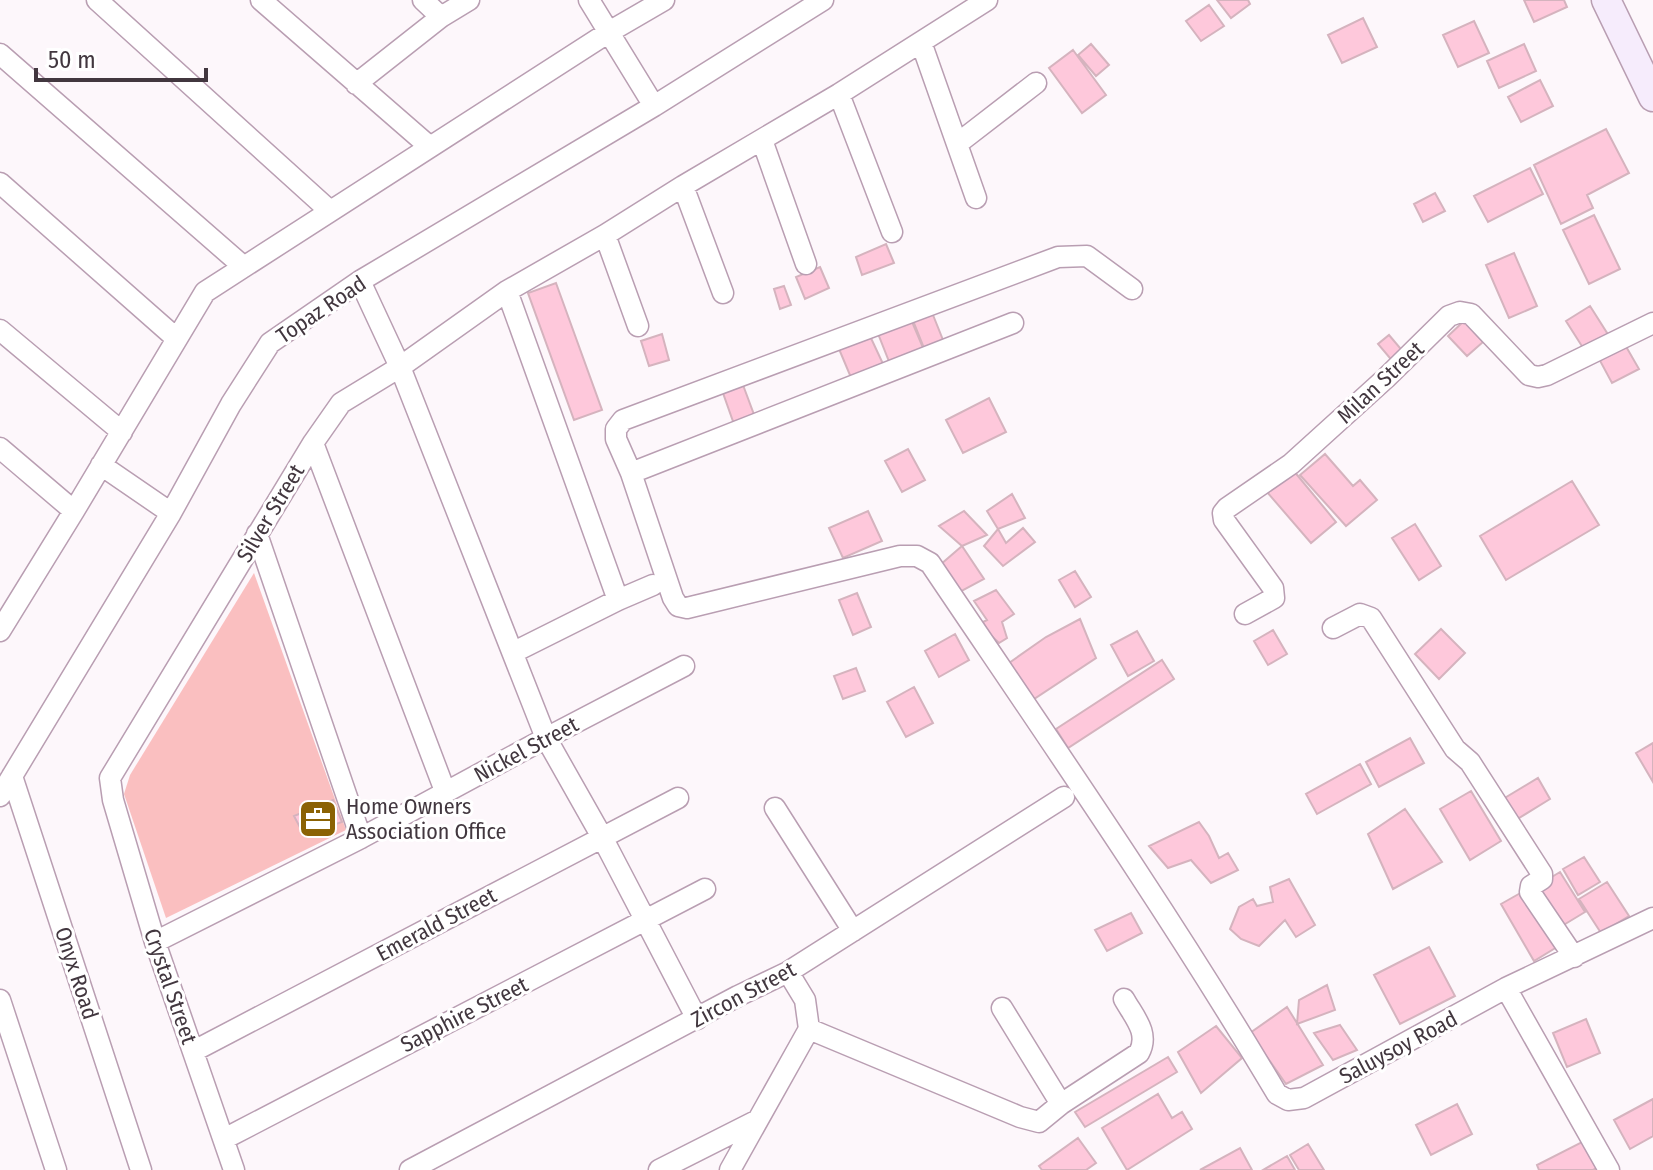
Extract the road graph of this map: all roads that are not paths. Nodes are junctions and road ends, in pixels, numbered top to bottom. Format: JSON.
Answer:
{"nodes":[{"id":1,"x":97,"y":0,"type":"edge"},
{"id":2,"x":261,"y":0,"type":"edge"},
{"id":3,"x":423,"y":0,"type":"edge"},
{"id":4,"x":469,"y":0,"type":"edge"},
{"id":5,"x":589,"y":0,"type":"edge"},
{"id":6,"x":664,"y":0,"type":"edge"},
{"id":7,"x":823,"y":0,"type":"edge"},
{"id":8,"x":987,"y":0,"type":"edge"},
{"id":9,"x":1606,"y":0,"type":"edge"},
{"id":10,"x":441,"y":17,"type":"junction"},
{"id":11,"x":609,"y":32,"type":"junction"},
{"id":12,"x":921,"y":42,"type":"junction"},
{"id":13,"x":0,"y":54,"type":"edge"},
{"id":14,"x":1036,"y":83,"type":"dead end"},
{"id":15,"x":356,"y":84,"type":"junction"},
{"id":16,"x":839,"y":94,"type":"junction"},
{"id":17,"x":1653,"y":97,"type":"edge"},
{"id":18,"x":654,"y":106,"type":"junction"},
{"id":19,"x":762,"y":140,"type":"junction"},
{"id":20,"x":957,"y":144,"type":"junction"},
{"id":21,"x":430,"y":147,"type":"junction"},
{"id":22,"x":0,"y":183,"type":"edge"},
{"id":23,"x":683,"y":186,"type":"junction"},
{"id":24,"x":976,"y":198,"type":"dead end"},
{"id":25,"x":330,"y":211,"type":"junction"},
{"id":26,"x":892,"y":232,"type":"dead end"},
{"id":27,"x":605,"y":235,"type":"junction"},
{"id":28,"x":806,"y":264,"type":"dead end"},
{"id":29,"x":244,"y":267,"type":"junction"},
{"id":30,"x":360,"y":281,"type":"junction"},
{"id":31,"x":1132,"y":289,"type":"dead end"},
{"id":32,"x":507,"y":291,"type":"junction"},
{"id":33,"x":723,"y":293,"type":"dead end"},
{"id":34,"x":1013,"y":323,"type":"dead end"},
{"id":35,"x":1653,"y":323,"type":"edge"},
{"id":36,"x":638,"y":326,"type":"dead end"},
{"id":37,"x":0,"y":330,"type":"edge"},
{"id":38,"x":177,"y":339,"type":"junction"},
{"id":39,"x":400,"y":367,"type":"junction"},
{"id":40,"x":122,"y":432,"type":"junction"},
{"id":41,"x":313,"y":443,"type":"junction"},
{"id":42,"x":0,"y":448,"type":"edge"},
{"id":43,"x":101,"y":465,"type":"junction"},
{"id":44,"x":631,"y":473,"type":"junction"},
{"id":45,"x":74,"y":511,"type":"junction"},
{"id":46,"x":171,"y":513,"type":"junction"},
{"id":47,"x":257,"y":534,"type":"junction"},
{"id":48,"x":653,"y":585,"type":"dead end"},
{"id":49,"x":618,"y":600,"type":"junction"},
{"id":50,"x":7,"y":603,"type":"edge"},
{"id":51,"x":1245,"y":614,"type":"dead end"},
{"id":52,"x":1333,"y":628,"type":"dead end"},
{"id":53,"x":0,"y":631,"type":"edge"},
{"id":54,"x":514,"y":652,"type":"junction"},
{"id":55,"x":684,"y":666,"type":"dead end"},
{"id":56,"x":546,"y":738,"type":"junction"},
{"id":57,"x":12,"y":776,"type":"junction"},
{"id":58,"x":445,"y":791,"type":"junction"},
{"id":59,"x":0,"y":796,"type":"edge"},
{"id":60,"x":1064,"y":797,"type":"dead end"},
{"id":61,"x":678,"y":798,"type":"dead end"},
{"id":62,"x":113,"y":800,"type":"joint"},
{"id":63,"x":775,"y":808,"type":"dead end"},
{"id":64,"x":602,"y":837,"type":"junction"},
{"id":65,"x":361,"y":838,"type":"junction"},
{"id":66,"x":705,"y":889,"type":"dead end"},
{"id":67,"x":1653,"y":918,"type":"edge"},
{"id":68,"x":646,"y":920,"type":"junction"},
{"id":69,"x":853,"y":931,"type":"junction"},
{"id":70,"x":155,"y":942,"type":"junction"},
{"id":71,"x":1574,"y":957,"type":"junction"},
{"id":72,"x":788,"y":972,"type":"junction"},
{"id":73,"x":1506,"y":988,"type":"junction"},
{"id":74,"x":1124,"y":999,"type":"dead end"},
{"id":75,"x":0,"y":1000,"type":"edge"},
{"id":76,"x":1002,"y":1008,"type":"dead end"},
{"id":77,"x":697,"y":1019,"type":"junction"},
{"id":78,"x":809,"y":1029,"type":"junction"},
{"id":79,"x":194,"y":1051,"type":"junction"},
{"id":80,"x":1061,"y":1104,"type":"junction"},
{"id":81,"x":758,"y":1120,"type":"junction"},
{"id":82,"x":224,"y":1139,"type":"junction"},
{"id":83,"x":56,"y":1170,"type":"edge"},
{"id":84,"x":141,"y":1170,"type":"edge"},
{"id":85,"x":234,"y":1170,"type":"edge"},
{"id":86,"x":410,"y":1170,"type":"edge"},
{"id":87,"x":659,"y":1170,"type":"edge"},
{"id":88,"x":730,"y":1170,"type":"edge"},
{"id":89,"x":1609,"y":1170,"type":"edge"}],
"edges":[{"from":1,"to":25,"type":"street"},
{"from":2,"to":15,"type":"street"},
{"from":3,"to":10,"type":"street"},
{"from":4,"to":10,"type":"street"},
{"from":5,"to":11,"type":"street"},
{"from":6,"to":11,"type":"street"},
{"from":7,"to":18,"type":"street","name":"Topaz Road"},
{"from":8,"to":12,"type":"street","name":"Silver Street"},
{"from":9,"to":17,"type":"main road"},
{"from":10,"to":15,"type":"street"},
{"from":11,"to":18,"type":"street"},
{"from":11,"to":21,"type":"street"},
{"from":12,"to":16,"type":"street","name":"Silver Street"},
{"from":12,"to":20,"type":"street"},
{"from":13,"to":29,"type":"street"},
{"from":14,"to":20,"type":"street"},
{"from":15,"to":21,"type":"street"},
{"from":16,"to":19,"type":"street","name":"Silver Street"},
{"from":16,"to":26,"type":"street"},
{"from":18,"to":30,"type":"street","name":"Topaz Road"},
{"from":19,"to":23,"type":"street","name":"Silver Street"},
{"from":19,"to":28,"type":"street"},
{"from":20,"to":24,"type":"street"},
{"from":21,"to":25,"type":"street"},
{"from":22,"to":38,"type":"street"},
{"from":23,"to":27,"type":"street","name":"Silver Street"},
{"from":23,"to":33,"type":"street"},
{"from":25,"to":29,"type":"street"},
{"from":27,"to":32,"type":"street","name":"Silver Street"},
{"from":27,"to":36,"type":"street"},
{"from":29,"to":38,"type":"street"},
{"from":30,"to":39,"type":"street"},
{"from":30,"to":46,"type":"street","name":"Topaz Road"},
{"from":31,"to":44,"type":"street"},
{"from":32,"to":39,"type":"street","name":"Silver Street"},
{"from":32,"to":49,"type":"street"},
{"from":34,"to":44,"type":"street"},
{"from":35,"to":51,"type":"street","name":"Milan Street"},
{"from":37,"to":40,"type":"street"},
{"from":38,"to":40,"type":"street"},
{"from":39,"to":41,"type":"street","name":"Silver Street"},
{"from":39,"to":54,"type":"street"},
{"from":40,"to":43,"type":"street"},
{"from":41,"to":47,"type":"street","name":"Silver Street"},
{"from":41,"to":58,"type":"street"},
{"from":42,"to":45,"type":"street"},
{"from":43,"to":45,"type":"street"},
{"from":43,"to":46,"type":"street"},
{"from":44,"to":73,"type":"street","name":"Saluysoy Road"},
{"from":45,"to":50,"type":"street"},
{"from":46,"to":57,"type":"street","name":"Topaz Road"},
{"from":47,"to":62,"type":"street","name":"Silver Street"},
{"from":47,"to":65,"type":"street"},
{"from":48,"to":49,"type":"street"},
{"from":49,"to":54,"type":"street"},
{"from":50,"to":53,"type":"street"},
{"from":52,"to":71,"type":"street"},
{"from":54,"to":56,"type":"street"},
{"from":55,"to":56,"type":"street","name":"Nickel Street"},
{"from":56,"to":58,"type":"street","name":"Nickel Street"},
{"from":56,"to":64,"type":"street"},
{"from":57,"to":59,"type":"street","name":"Topaz Road"},
{"from":57,"to":84,"type":"street","name":"Onyx Road"},
{"from":58,"to":65,"type":"street","name":"Nickel Street"},
{"from":60,"to":69,"type":"street","name":"Zircon Street"},
{"from":61,"to":64,"type":"street","name":"Emerald Street"},
{"from":62,"to":70,"type":"street","name":"Crystal Street"},
{"from":63,"to":69,"type":"street"},
{"from":64,"to":68,"type":"street"},
{"from":64,"to":79,"type":"street","name":"Emerald Street"},
{"from":65,"to":70,"type":"street","name":"Nickel Street"},
{"from":66,"to":68,"type":"street","name":"Sapphire Street"},
{"from":67,"to":71,"type":"street","name":"Saluysoy Road"},
{"from":68,"to":77,"type":"street"},
{"from":68,"to":82,"type":"street","name":"Sapphire Street"},
{"from":69,"to":72,"type":"street","name":"Zircon Street"},
{"from":70,"to":79,"type":"street","name":"Crystal Street"},
{"from":71,"to":73,"type":"street","name":"Saluysoy Road"},
{"from":72,"to":77,"type":"street","name":"Zircon Street"},
{"from":72,"to":78,"type":"street"},
{"from":73,"to":89,"type":"street"},
{"from":74,"to":80,"type":"street"},
{"from":75,"to":83,"type":"street"},
{"from":76,"to":80,"type":"street"},
{"from":77,"to":86,"type":"street","name":"Zircon Street"},
{"from":78,"to":80,"type":"street"},
{"from":78,"to":81,"type":"street"},
{"from":79,"to":82,"type":"street","name":"Crystal Street"},
{"from":81,"to":87,"type":"street"},
{"from":81,"to":88,"type":"street"},
{"from":82,"to":85,"type":"street","name":"Crystal Street"}]}
